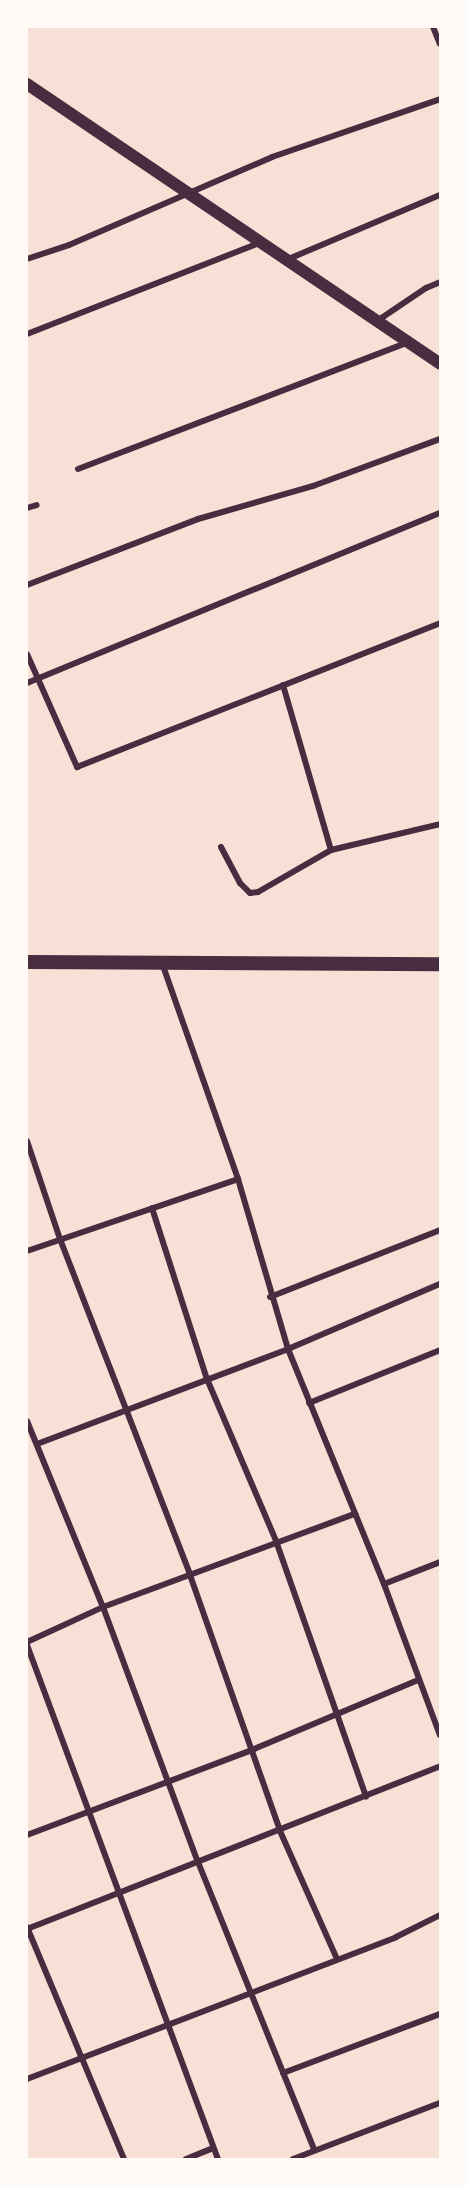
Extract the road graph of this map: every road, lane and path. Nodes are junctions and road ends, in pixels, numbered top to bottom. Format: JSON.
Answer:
{"nodes":[{"id":1,"x":433,"y":27,"type":"edge"},
{"id":2,"x":440,"y":44,"type":"edge"},
{"id":3,"x":27,"y":84,"type":"edge"},
{"id":4,"x":440,"y":99,"type":"edge"},
{"id":5,"x":189,"y":193,"type":"junction"},
{"id":6,"x":440,"y":195,"type":"edge"},
{"id":7,"x":259,"y":243,"type":"junction"},
{"id":8,"x":27,"y":259,"type":"edge"},
{"id":9,"x":285,"y":260,"type":"junction"},
{"id":10,"x":440,"y":282,"type":"edge"},
{"id":11,"x":377,"y":322,"type":"junction"},
{"id":12,"x":27,"y":334,"type":"edge"},
{"id":13,"x":408,"y":342,"type":"junction"},
{"id":14,"x":440,"y":364,"type":"edge"},
{"id":15,"x":440,"y":439,"type":"edge"},
{"id":16,"x":78,"y":469,"type":"dead end"},
{"id":17,"x":37,"y":505,"type":"dead end"},
{"id":18,"x":27,"y":508,"type":"edge"},
{"id":19,"x":440,"y":513,"type":"edge"},
{"id":20,"x":27,"y":585,"type":"edge"},
{"id":21,"x":440,"y":623,"type":"edge"},
{"id":22,"x":27,"y":654,"type":"edge"},
{"id":23,"x":37,"y":680,"type":"junction"},
{"id":24,"x":27,"y":683,"type":"edge"},
{"id":25,"x":283,"y":685,"type":"junction"},
{"id":26,"x":440,"y":824,"type":"edge"},
{"id":27,"x":220,"y":847,"type":"dead end"},
{"id":28,"x":331,"y":850,"type":"junction"},
{"id":29,"x":27,"y":962,"type":"edge"},
{"id":30,"x":161,"y":962,"type":"junction"},
{"id":31,"x":440,"y":964,"type":"edge"},
{"id":32,"x":27,"y":1142,"type":"edge"},
{"id":33,"x":238,"y":1179,"type":"junction"},
{"id":34,"x":152,"y":1209,"type":"junction"},
{"id":35,"x":440,"y":1230,"type":"edge"},
{"id":36,"x":60,"y":1239,"type":"junction"},
{"id":37,"x":27,"y":1251,"type":"edge"},
{"id":38,"x":440,"y":1284,"type":"edge"},
{"id":39,"x":270,"y":1297,"type":"junction"},
{"id":40,"x":288,"y":1349,"type":"junction"},
{"id":41,"x":440,"y":1350,"type":"edge"},
{"id":42,"x":207,"y":1379,"type":"junction"},
{"id":43,"x":309,"y":1403,"type":"junction"},
{"id":44,"x":126,"y":1410,"type":"junction"},
{"id":45,"x":27,"y":1421,"type":"edge"},
{"id":46,"x":37,"y":1444,"type":"junction"},
{"id":47,"x":355,"y":1514,"type":"junction"},
{"id":48,"x":276,"y":1541,"type":"junction"},
{"id":49,"x":440,"y":1562,"type":"edge"},
{"id":50,"x":190,"y":1575,"type":"junction"},
{"id":51,"x":384,"y":1584,"type":"junction"},
{"id":52,"x":103,"y":1607,"type":"junction"},
{"id":53,"x":27,"y":1643,"type":"edge"},
{"id":54,"x":418,"y":1680,"type":"junction"},
{"id":55,"x":340,"y":1714,"type":"junction"},
{"id":56,"x":440,"y":1735,"type":"edge"},
{"id":57,"x":254,"y":1749,"type":"junction"},
{"id":58,"x":440,"y":1766,"type":"edge"},
{"id":59,"x":166,"y":1779,"type":"junction"},
{"id":60,"x":366,"y":1797,"type":"junction"},
{"id":61,"x":88,"y":1813,"type":"junction"},
{"id":62,"x":280,"y":1831,"type":"junction"},
{"id":63,"x":27,"y":1835,"type":"edge"},
{"id":64,"x":198,"y":1862,"type":"junction"},
{"id":65,"x":118,"y":1895,"type":"junction"},
{"id":66,"x":440,"y":1915,"type":"edge"},
{"id":67,"x":27,"y":1928,"type":"edge"},
{"id":68,"x":337,"y":1959,"type":"junction"},
{"id":69,"x":250,"y":1993,"type":"junction"},
{"id":70,"x":440,"y":2014,"type":"edge"},
{"id":71,"x":167,"y":2026,"type":"junction"},
{"id":72,"x":82,"y":2059,"type":"junction"},
{"id":73,"x":283,"y":2073,"type":"junction"},
{"id":74,"x":27,"y":2079,"type":"edge"},
{"id":75,"x":440,"y":2103,"type":"edge"},
{"id":76,"x":213,"y":2148,"type":"junction"},
{"id":77,"x":314,"y":2149,"type":"junction"},
{"id":78,"x":124,"y":2159,"type":"edge"},
{"id":79,"x":186,"y":2159,"type":"edge"},
{"id":80,"x":218,"y":2159,"type":"edge"},
{"id":81,"x":293,"y":2159,"type":"edge"}],
"edges":[{"from":1,"to":2,"type":"street"},
{"from":3,"to":5,"type":"main road"},
{"from":4,"to":5,"type":"street"},
{"from":5,"to":7,"type":"main road"},
{"from":5,"to":8,"type":"street"},
{"from":6,"to":9,"type":"street"},
{"from":7,"to":9,"type":"main road"},
{"from":7,"to":12,"type":"street"},
{"from":9,"to":11,"type":"main road"},
{"from":10,"to":11,"type":"street"},
{"from":11,"to":13,"type":"main road"},
{"from":13,"to":14,"type":"main road"},
{"from":13,"to":16,"type":"street"},
{"from":15,"to":20,"type":"street"},
{"from":17,"to":18,"type":"street"},
{"from":19,"to":23,"type":"street"},
{"from":21,"to":25,"type":"street"},
{"from":22,"to":23,"type":"street"},
{"from":23,"to":24,"type":"street"},
{"from":23,"to":25,"type":"street"},
{"from":25,"to":28,"type":"street"},
{"from":26,"to":28,"type":"street"},
{"from":27,"to":28,"type":"street"},
{"from":29,"to":30,"type":"main road"},
{"from":30,"to":31,"type":"main road"},
{"from":30,"to":33,"type":"street"},
{"from":32,"to":36,"type":"street"},
{"from":33,"to":34,"type":"street"},
{"from":33,"to":39,"type":"street"},
{"from":34,"to":36,"type":"street"},
{"from":34,"to":42,"type":"street"},
{"from":35,"to":39,"type":"street"},
{"from":36,"to":37,"type":"street"},
{"from":36,"to":44,"type":"street"},
{"from":38,"to":40,"type":"street"},
{"from":39,"to":40,"type":"street"},
{"from":40,"to":42,"type":"street"},
{"from":40,"to":43,"type":"street"},
{"from":41,"to":43,"type":"street"},
{"from":42,"to":44,"type":"street"},
{"from":42,"to":48,"type":"street"},
{"from":43,"to":47,"type":"street"},
{"from":44,"to":46,"type":"street"},
{"from":44,"to":50,"type":"street"},
{"from":45,"to":46,"type":"street"},
{"from":46,"to":52,"type":"street"},
{"from":47,"to":48,"type":"street"},
{"from":47,"to":51,"type":"street"},
{"from":48,"to":50,"type":"street"},
{"from":48,"to":55,"type":"street"},
{"from":49,"to":51,"type":"street"},
{"from":50,"to":52,"type":"street"},
{"from":50,"to":57,"type":"street"},
{"from":51,"to":54,"type":"street"},
{"from":52,"to":53,"type":"street"},
{"from":52,"to":59,"type":"street"},
{"from":53,"to":61,"type":"street"},
{"from":54,"to":55,"type":"street"},
{"from":54,"to":56,"type":"street"},
{"from":55,"to":57,"type":"street"},
{"from":55,"to":60,"type":"street"},
{"from":57,"to":59,"type":"street"},
{"from":57,"to":62,"type":"street"},
{"from":58,"to":60,"type":"street"},
{"from":59,"to":61,"type":"street"},
{"from":59,"to":64,"type":"street"},
{"from":60,"to":62,"type":"street"},
{"from":61,"to":63,"type":"street"},
{"from":61,"to":65,"type":"street"},
{"from":62,"to":64,"type":"street"},
{"from":62,"to":68,"type":"street"},
{"from":64,"to":65,"type":"street"},
{"from":64,"to":69,"type":"street"},
{"from":65,"to":67,"type":"street"},
{"from":65,"to":71,"type":"street"},
{"from":66,"to":68,"type":"street"},
{"from":67,"to":72,"type":"street"},
{"from":68,"to":69,"type":"street"},
{"from":69,"to":71,"type":"street"},
{"from":69,"to":73,"type":"street"},
{"from":70,"to":73,"type":"street"},
{"from":71,"to":72,"type":"street"},
{"from":71,"to":76,"type":"street"},
{"from":72,"to":74,"type":"street"},
{"from":72,"to":78,"type":"street"},
{"from":73,"to":77,"type":"street"},
{"from":75,"to":77,"type":"street"},
{"from":76,"to":79,"type":"street"},
{"from":76,"to":80,"type":"street"},
{"from":77,"to":81,"type":"street"}]}
